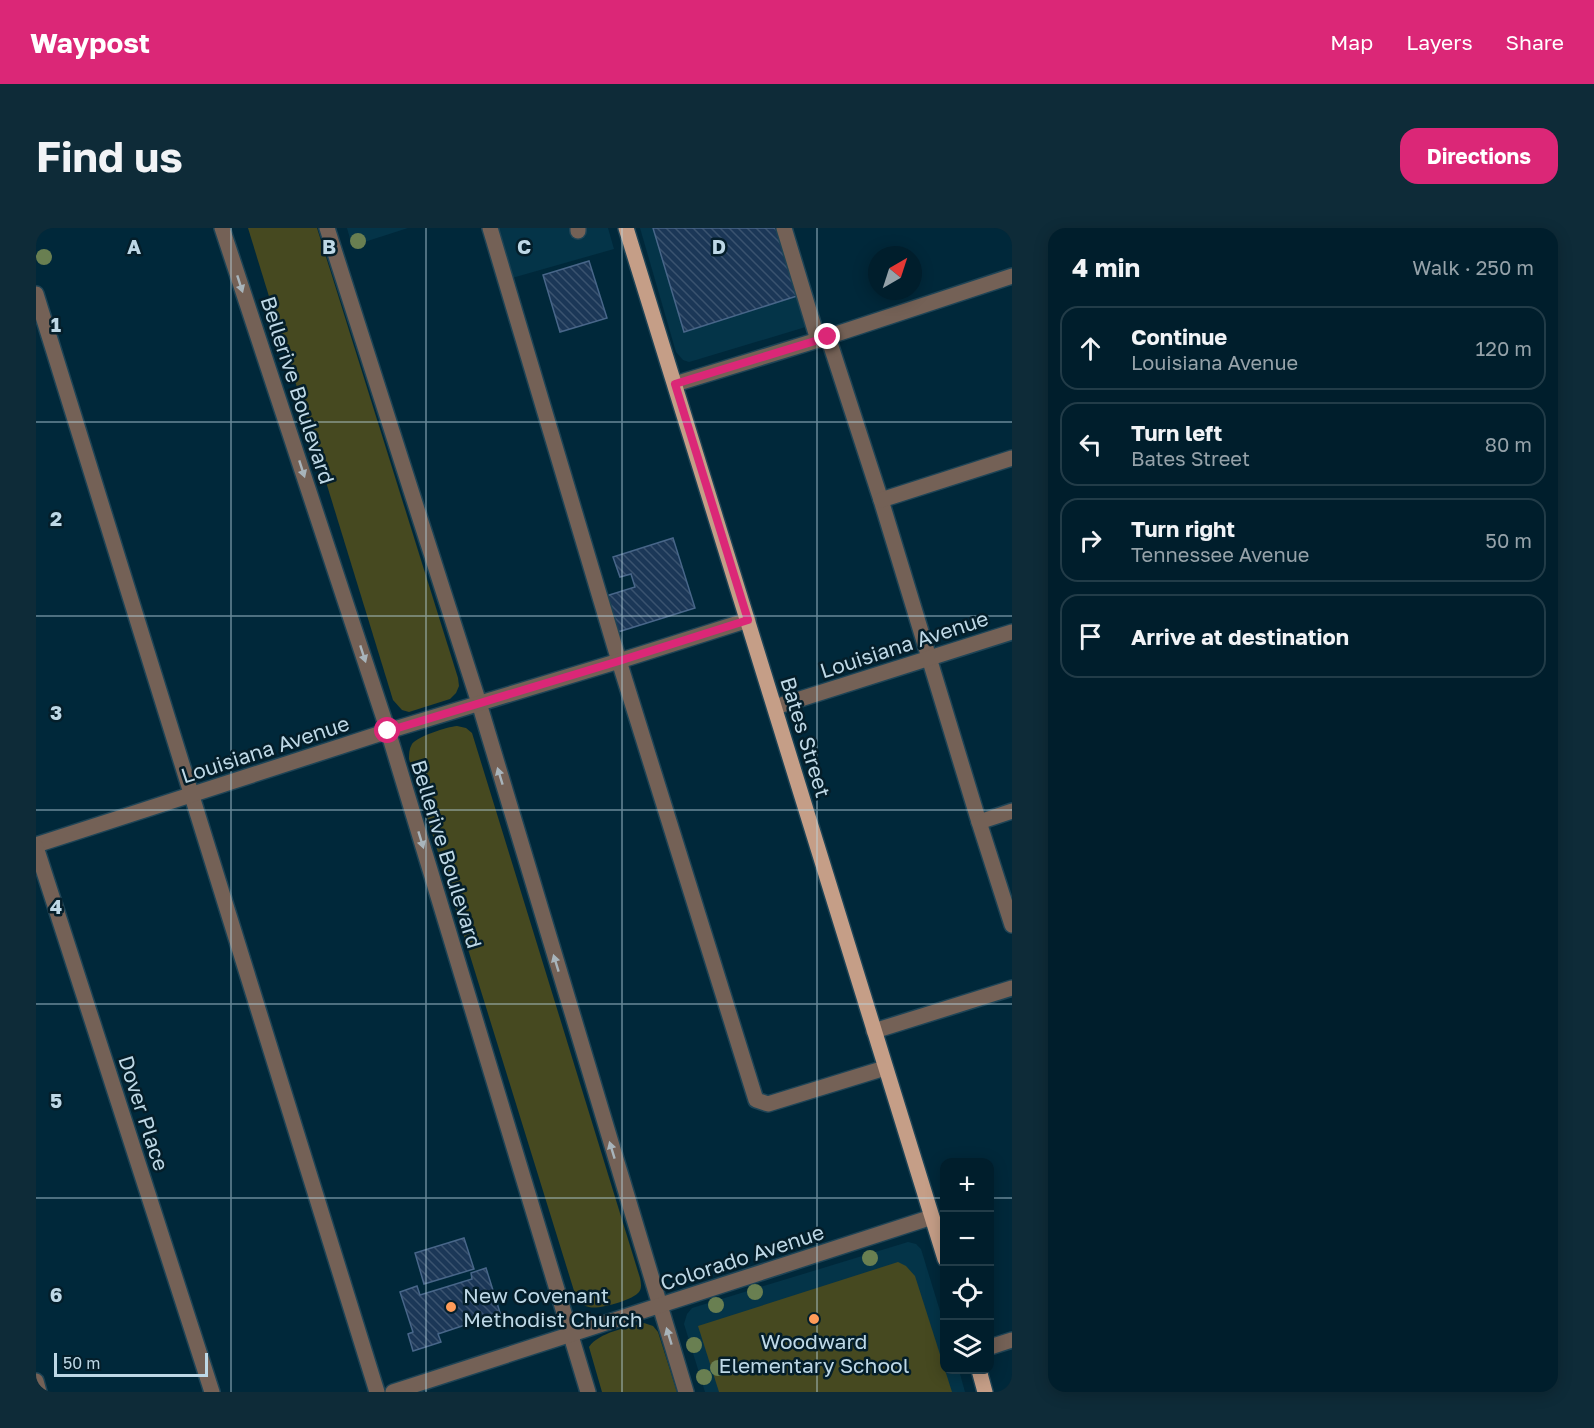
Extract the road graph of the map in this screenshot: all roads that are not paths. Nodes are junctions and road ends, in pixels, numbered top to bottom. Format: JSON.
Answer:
{"nodes":[{"id":1,"x":222,"y":228,"type":"edge"},
{"id":2,"x":327,"y":228,"type":"edge"},
{"id":3,"x":490,"y":228,"type":"edge"},
{"id":4,"x":626,"y":228,"type":"edge"},
{"id":5,"x":784,"y":228,"type":"edge"},
{"id":6,"x":1012,"y":276,"type":"edge"},
{"id":7,"x":36,"y":294,"type":"edge"},
{"id":8,"x":823,"y":338,"type":"junction"},
{"id":9,"x":675,"y":384,"type":"junction"},
{"id":10,"x":1012,"y":458,"type":"edge"},
{"id":11,"x":881,"y":500,"type":"junction"},
{"id":12,"x":748,"y":620,"type":"junction"},
{"id":13,"x":1012,"y":632,"type":"edge"},
{"id":14,"x":930,"y":658,"type":"junction"},
{"id":15,"x":619,"y":661,"type":"junction"},
{"id":16,"x":478,"y":704,"type":"junction"},
{"id":17,"x":775,"y":707,"type":"junction"},
{"id":18,"x":388,"y":731,"type":"junction"},
{"id":19,"x":192,"y":795,"type":"junction"},
{"id":20,"x":1012,"y":811,"type":"edge"},
{"id":21,"x":979,"y":822,"type":"junction"},
{"id":22,"x":36,"y":846,"type":"edge"},
{"id":23,"x":1012,"y":925,"type":"edge"},
{"id":24,"x":1012,"y":988,"type":"edge"},
{"id":25,"x":874,"y":1032,"type":"junction"},
{"id":26,"x":885,"y":1068,"type":"junction"},
{"id":27,"x":932,"y":1218,"type":"junction"},
{"id":28,"x":940,"y":1243,"type":"edge"},
{"id":29,"x":659,"y":1306,"type":"junction"},
{"id":30,"x":570,"y":1335,"type":"junction"},
{"id":31,"x":1012,"y":1340,"type":"edge"},
{"id":32,"x":994,"y":1346,"type":"edge"},
{"id":33,"x":980,"y":1374,"type":"edge"},
{"id":34,"x":36,"y":1381,"type":"edge"},
{"id":35,"x":39,"y":1392,"type":"edge"},
{"id":36,"x":212,"y":1392,"type":"edge"},
{"id":37,"x":377,"y":1392,"type":"edge"},
{"id":38,"x":393,"y":1392,"type":"edge"},
{"id":39,"x":588,"y":1392,"type":"edge"},
{"id":40,"x":686,"y":1392,"type":"edge"},
{"id":41,"x":985,"y":1392,"type":"edge"}],
"edges":[{"from":1,"to":18,"type":"street","name":"Bellerive Boulevard","one_way":true},
{"from":2,"to":16,"type":"street"},
{"from":3,"to":15,"type":"street"},
{"from":4,"to":9,"type":"main road","name":"Bates Street"},
{"from":5,"to":8,"type":"street"},
{"from":6,"to":8,"type":"street"},
{"from":7,"to":19,"type":"street"},
{"from":8,"to":9,"type":"street"},
{"from":8,"to":11,"type":"street"},
{"from":9,"to":12,"type":"main road","name":"Bates Street"},
{"from":10,"to":11,"type":"street"},
{"from":11,"to":14,"type":"street"},
{"from":12,"to":15,"type":"street","name":"Louisiana Avenue"},
{"from":12,"to":17,"type":"main road","name":"Bates Street"},
{"from":13,"to":14,"type":"street","name":"Louisiana Avenue"},
{"from":14,"to":17,"type":"street","name":"Louisiana Avenue"},
{"from":14,"to":21,"type":"street"},
{"from":15,"to":16,"type":"street","name":"Louisiana Avenue"},
{"from":15,"to":26,"type":"street"},
{"from":16,"to":18,"type":"street","name":"Louisiana Avenue"},
{"from":29,"to":16,"type":"street","one_way":true},
{"from":17,"to":25,"type":"main road","name":"Bates Street"},
{"from":18,"to":19,"type":"street","name":"Louisiana Avenue"},
{"from":18,"to":30,"type":"street","name":"Bellerive Boulevard","one_way":true},
{"from":19,"to":22,"type":"street","name":"Louisiana Avenue"},
{"from":19,"to":37,"type":"street"},
{"from":20,"to":21,"type":"street"},
{"from":21,"to":23,"type":"street"},
{"from":22,"to":36,"type":"street","name":"Dover Place"},
{"from":24,"to":25,"type":"street"},
{"from":25,"to":26,"type":"main road","name":"Bates Street"},
{"from":26,"to":27,"type":"main road","name":"Bates Street"},
{"from":27,"to":28,"type":"main road","name":"Bates Street"},
{"from":27,"to":29,"type":"street","name":"Colorado Avenue"},
{"from":29,"to":30,"type":"street","name":"Colorado Avenue"},
{"from":40,"to":29,"type":"street","one_way":true},
{"from":30,"to":38,"type":"street","name":"Colorado Avenue"},
{"from":30,"to":39,"type":"street","name":"Bellerive Boulevard"},
{"from":31,"to":32,"type":"street"},
{"from":33,"to":41,"type":"main road"},
{"from":34,"to":35,"type":"street"}]}
